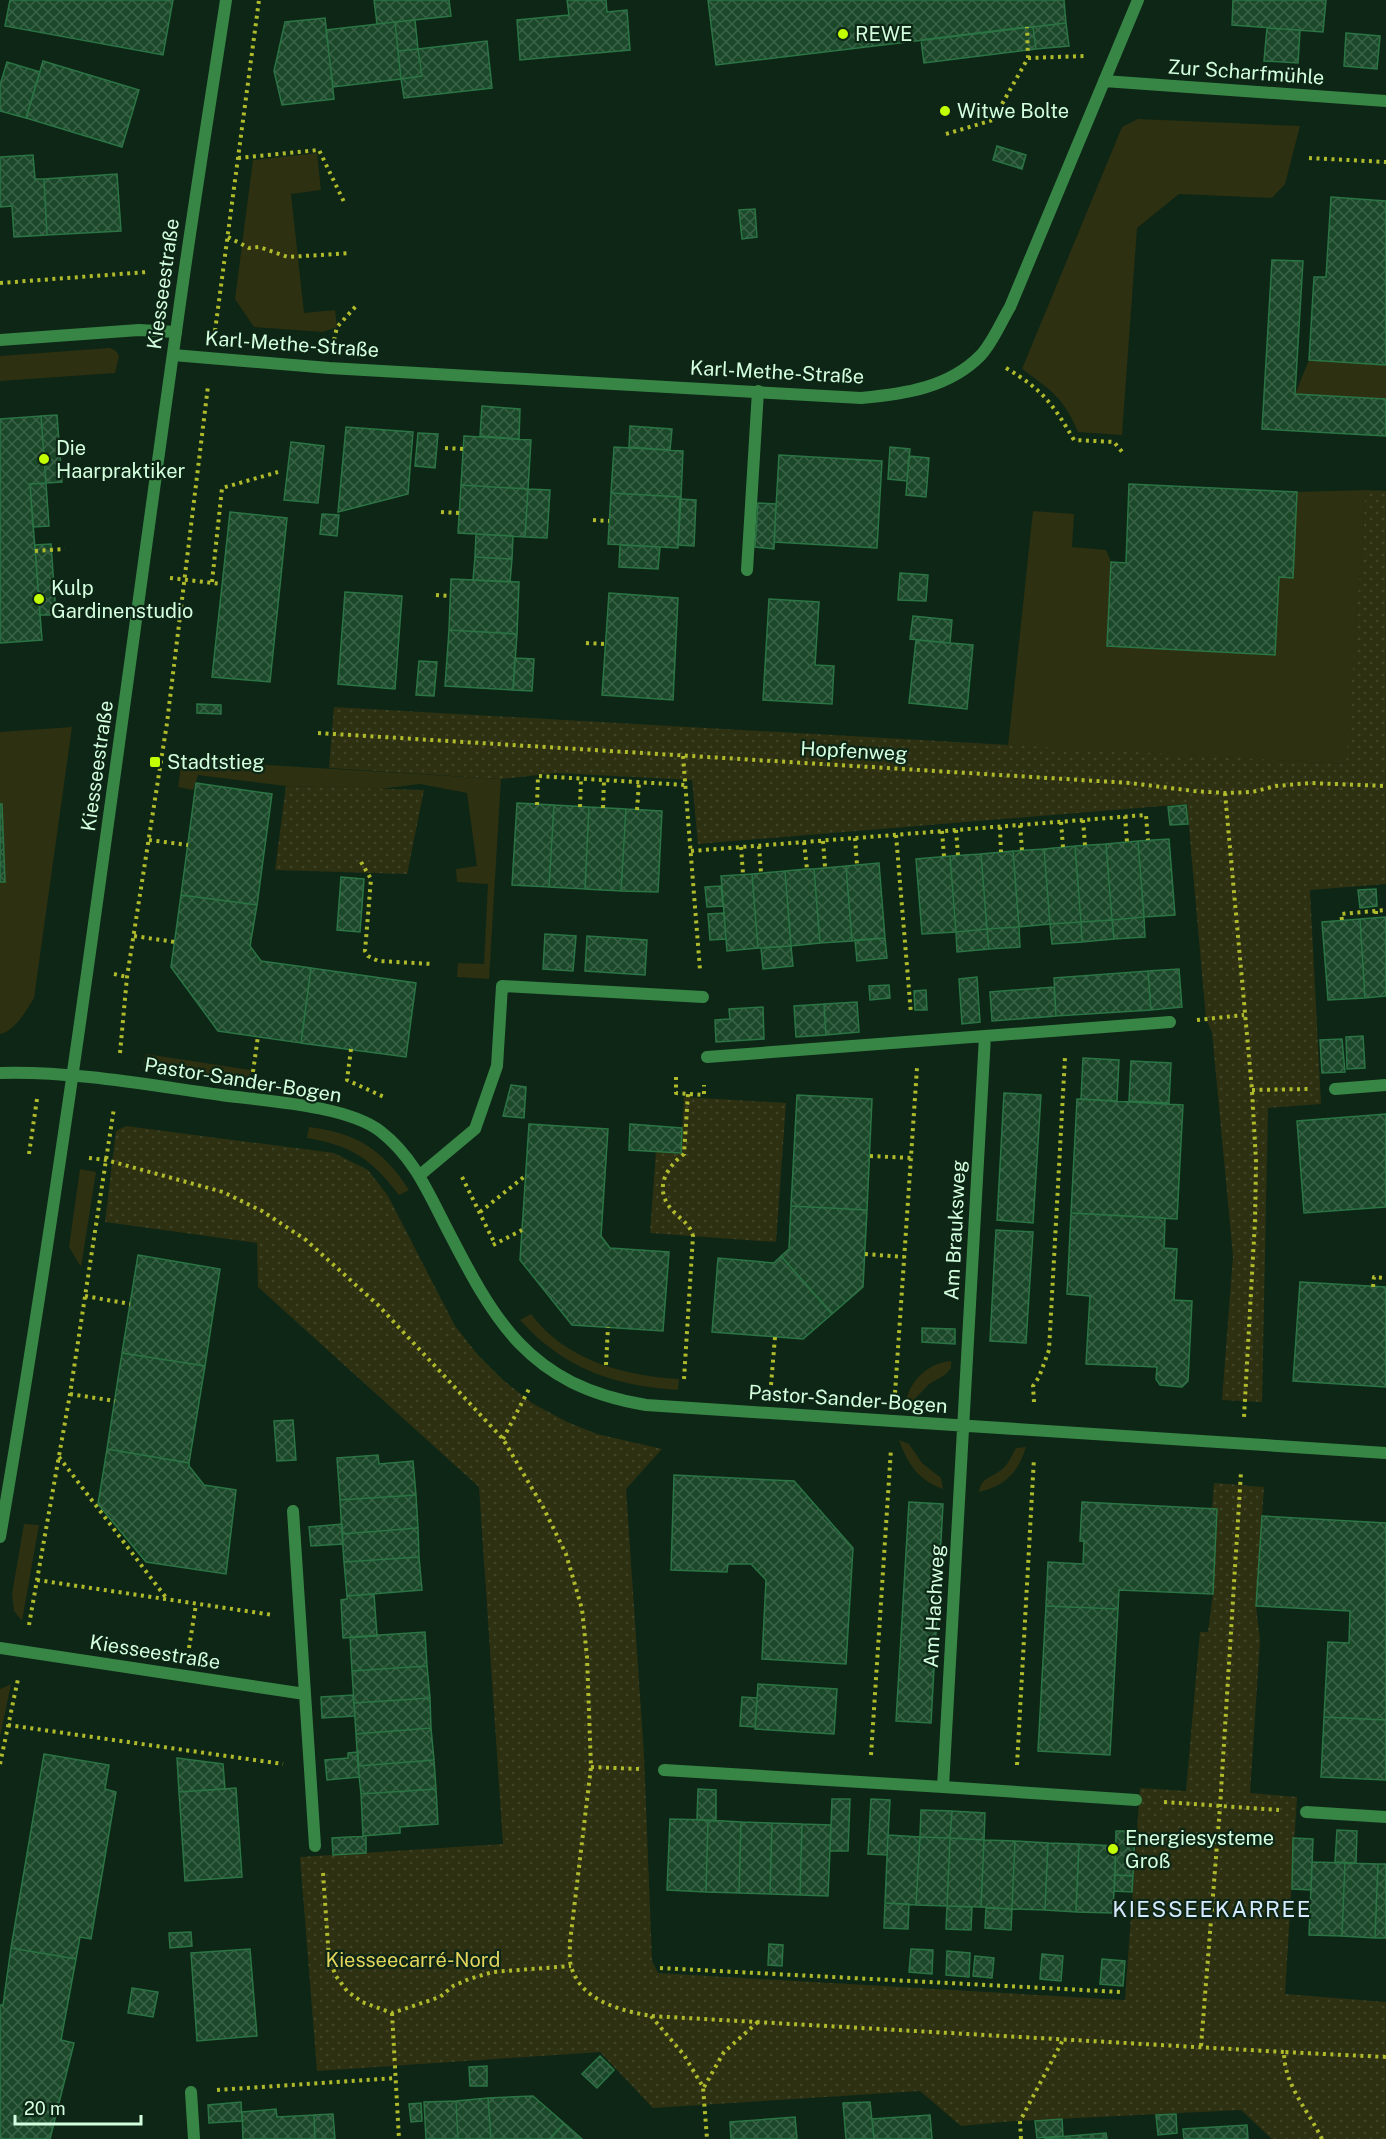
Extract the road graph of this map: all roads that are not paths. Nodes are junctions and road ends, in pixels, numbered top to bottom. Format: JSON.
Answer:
{"nodes":[{"id":1,"x":226,"y":0,"type":"edge"},
{"id":2,"x":1138,"y":0,"type":"edge"},
{"id":3,"x":1104,"y":81,"type":"junction"},
{"id":4,"x":1386,"y":100,"type":"edge"},
{"id":5,"x":176,"y":332,"type":"junction"},
{"id":6,"x":0,"y":340,"type":"edge"},
{"id":7,"x":172,"y":355,"type":"junction"},
{"id":8,"x":758,"y":391,"type":"junction"},
{"id":9,"x":747,"y":570,"type":"dead end"},
{"id":10,"x":703,"y":997,"type":"road end"},
{"id":11,"x":1170,"y":1022,"type":"road end"},
{"id":12,"x":985,"y":1036,"type":"junction"},
{"id":13,"x":707,"y":1057,"type":"dead end"},
{"id":14,"x":0,"y":1073,"type":"edge"},
{"id":15,"x":73,"y":1076,"type":"junction"},
{"id":16,"x":1386,"y":1084,"type":"edge"},
{"id":17,"x":1335,"y":1089,"type":"road end"},
{"id":18,"x":420,"y":1175,"type":"junction"},
{"id":19,"x":964,"y":1426,"type":"junction"},
{"id":20,"x":1386,"y":1453,"type":"edge"},
{"id":21,"x":293,"y":1511,"type":"dead end"},
{"id":22,"x":0,"y":1537,"type":"edge"},
{"id":23,"x":0,"y":1648,"type":"edge"},
{"id":24,"x":305,"y":1694,"type":"junction"},
{"id":25,"x":664,"y":1770,"type":"road end"},
{"id":26,"x":943,"y":1787,"type":"junction"},
{"id":27,"x":1136,"y":1800,"type":"road end"},
{"id":28,"x":1306,"y":1812,"type":"road end"},
{"id":29,"x":1386,"y":1817,"type":"edge"},
{"id":30,"x":315,"y":1846,"type":"road end"},
{"id":31,"x":191,"y":2092,"type":"road end"},
{"id":32,"x":194,"y":2139,"type":"edge"}],
"edges":[{"from":1,"to":5,"type":"street","name":"Kiesseestraße"},
{"from":2,"to":3,"type":"street","name":"Karl-Methe-Straße"},
{"from":3,"to":4,"type":"street","name":"Zur Scharfmühle"},
{"from":3,"to":8,"type":"street","name":"Karl-Methe-Straße"},
{"from":5,"to":6,"type":"street"},
{"from":5,"to":7,"type":"street","name":"Kiesseestraße"},
{"from":7,"to":8,"type":"street","name":"Karl-Methe-Straße"},
{"from":7,"to":15,"type":"street","name":"Kiesseestraße"},
{"from":8,"to":9,"type":"street"},
{"from":10,"to":18,"type":"street"},
{"from":11,"to":12,"type":"street"},
{"from":12,"to":13,"type":"street"},
{"from":12,"to":19,"type":"street","name":"Am Brauksweg"},
{"from":14,"to":15,"type":"street","name":"Pastor-Sander-Bogen"},
{"from":15,"to":18,"type":"street","name":"Pastor-Sander-Bogen"},
{"from":15,"to":22,"type":"street","name":"Kiesseestraße"},
{"from":16,"to":17,"type":"street"},
{"from":18,"to":19,"type":"street","name":"Pastor-Sander-Bogen"},
{"from":19,"to":20,"type":"street","name":"Pastor-Sander-Bogen"},
{"from":19,"to":26,"type":"street","name":"Am Hachweg"},
{"from":21,"to":24,"type":"street"},
{"from":23,"to":24,"type":"street","name":"Kiesseestraße"},
{"from":24,"to":30,"type":"street"},
{"from":25,"to":26,"type":"street"},
{"from":26,"to":27,"type":"street"},
{"from":28,"to":29,"type":"street"},
{"from":31,"to":32,"type":"street"}]}
